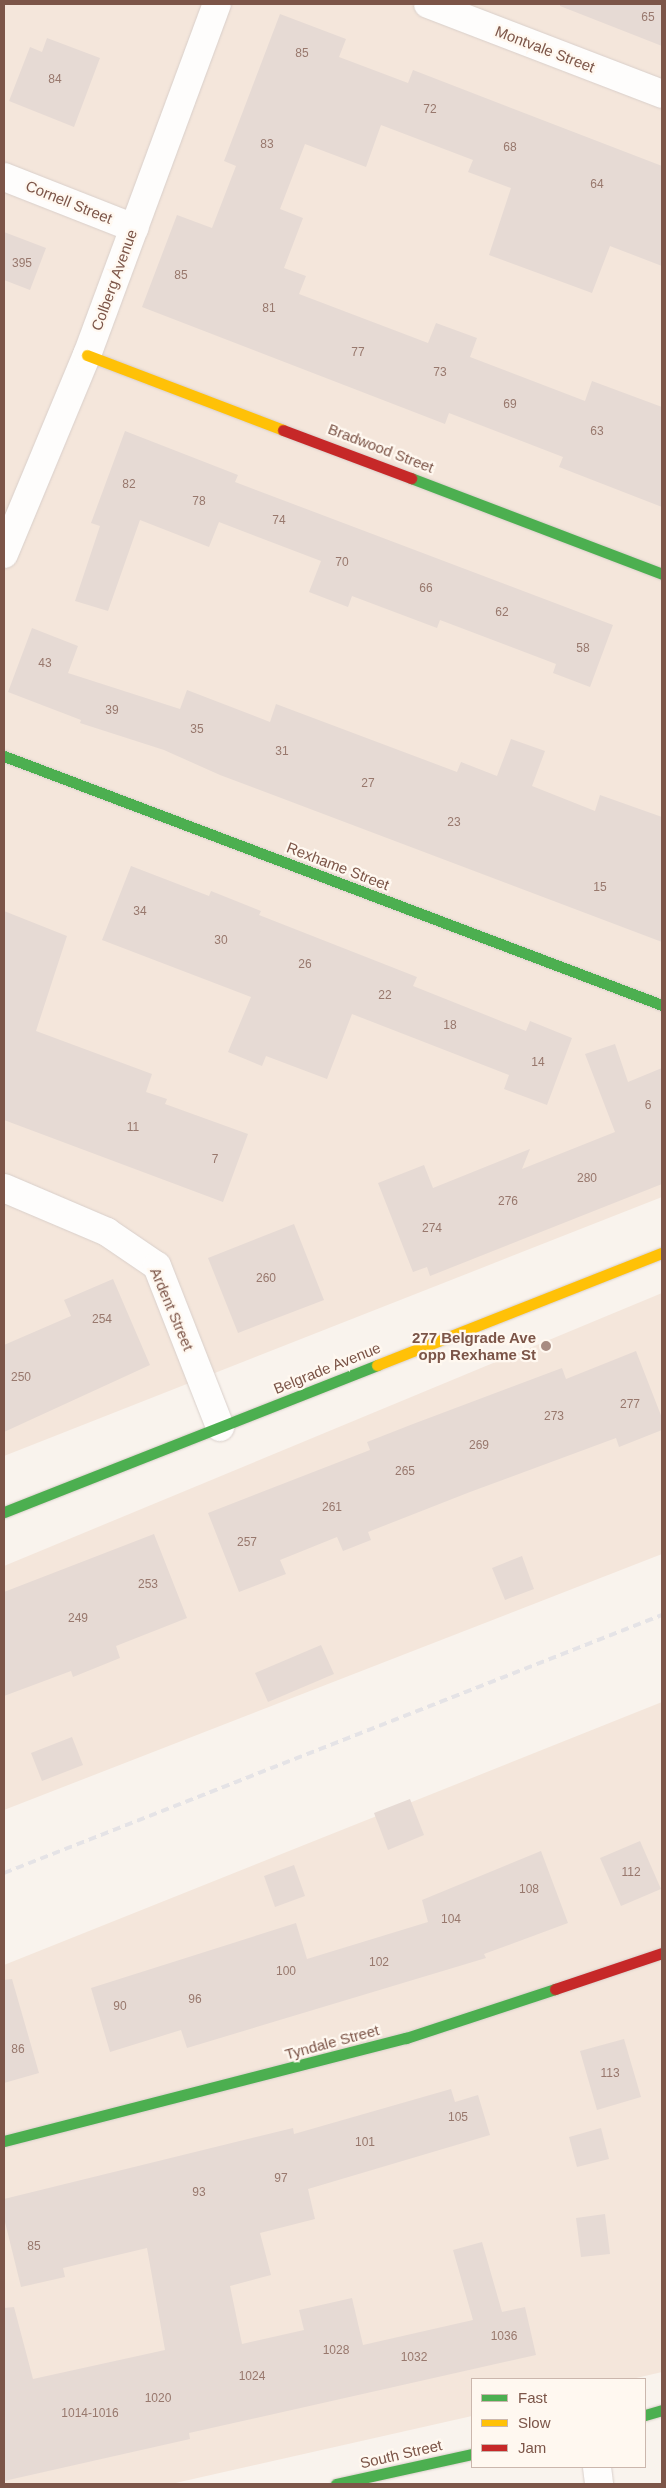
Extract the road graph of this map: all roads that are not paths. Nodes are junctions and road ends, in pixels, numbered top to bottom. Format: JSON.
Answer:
{"nodes":[{"id":1,"x":217,"y":4,"type":"edge"},
{"id":2,"x":428,"y":4,"type":"edge"},
{"id":3,"x":662,"y":94,"type":"edge"},
{"id":4,"x":4,"y":177,"type":"edge"},
{"id":5,"x":134,"y":228,"type":"junction"},
{"id":6,"x":87,"y":356,"type":"junction"},
{"id":7,"x":4,"y":554,"type":"edge"},
{"id":8,"x":662,"y":574,"type":"edge"},
{"id":9,"x":4,"y":756,"type":"edge"},
{"id":10,"x":662,"y":1005,"type":"edge"},
{"id":11,"x":4,"y":1188,"type":"edge"},
{"id":12,"x":662,"y":1253,"type":"edge"},
{"id":13,"x":220,"y":1427,"type":"junction"},
{"id":14,"x":4,"y":1512,"type":"edge"},
{"id":15,"x":662,"y":1953,"type":"edge"},
{"id":16,"x":4,"y":2142,"type":"edge"},
{"id":17,"x":662,"y":2410,"type":"edge"},
{"id":18,"x":646,"y":2414,"type":"edge"},
{"id":19,"x":471,"y":2454,"type":"edge"},
{"id":20,"x":597,"y":2468,"type":"edge"},
{"id":21,"x":336,"y":2484,"type":"edge"},
{"id":22,"x":599,"y":2484,"type":"edge"}],
"edges":[{"from":1,"to":5,"type":"street","name":"Colberg Avenue"},
{"from":2,"to":3,"type":"street","name":"Montvale Street"},
{"from":4,"to":5,"type":"street","name":"Cornell Street"},
{"from":5,"to":6,"type":"street","name":"Colberg Avenue"},
{"from":6,"to":7,"type":"street","name":"Colberg Avenue"},
{"from":6,"to":8,"type":"street","name":"Bradwood Street"},
{"from":9,"to":10,"type":"street","name":"Rexhame Street"},
{"from":11,"to":13,"type":"street","name":"Ardent Street"},
{"from":12,"to":13,"type":"street","name":"Belgrade Avenue"},
{"from":13,"to":14,"type":"street","name":"Belgrade Avenue"},
{"from":15,"to":16,"type":"street","name":"Tyndale Street"},
{"from":17,"to":18,"type":"street"},
{"from":19,"to":21,"type":"street","name":"South Street"},
{"from":20,"to":22,"type":"street"}]}
